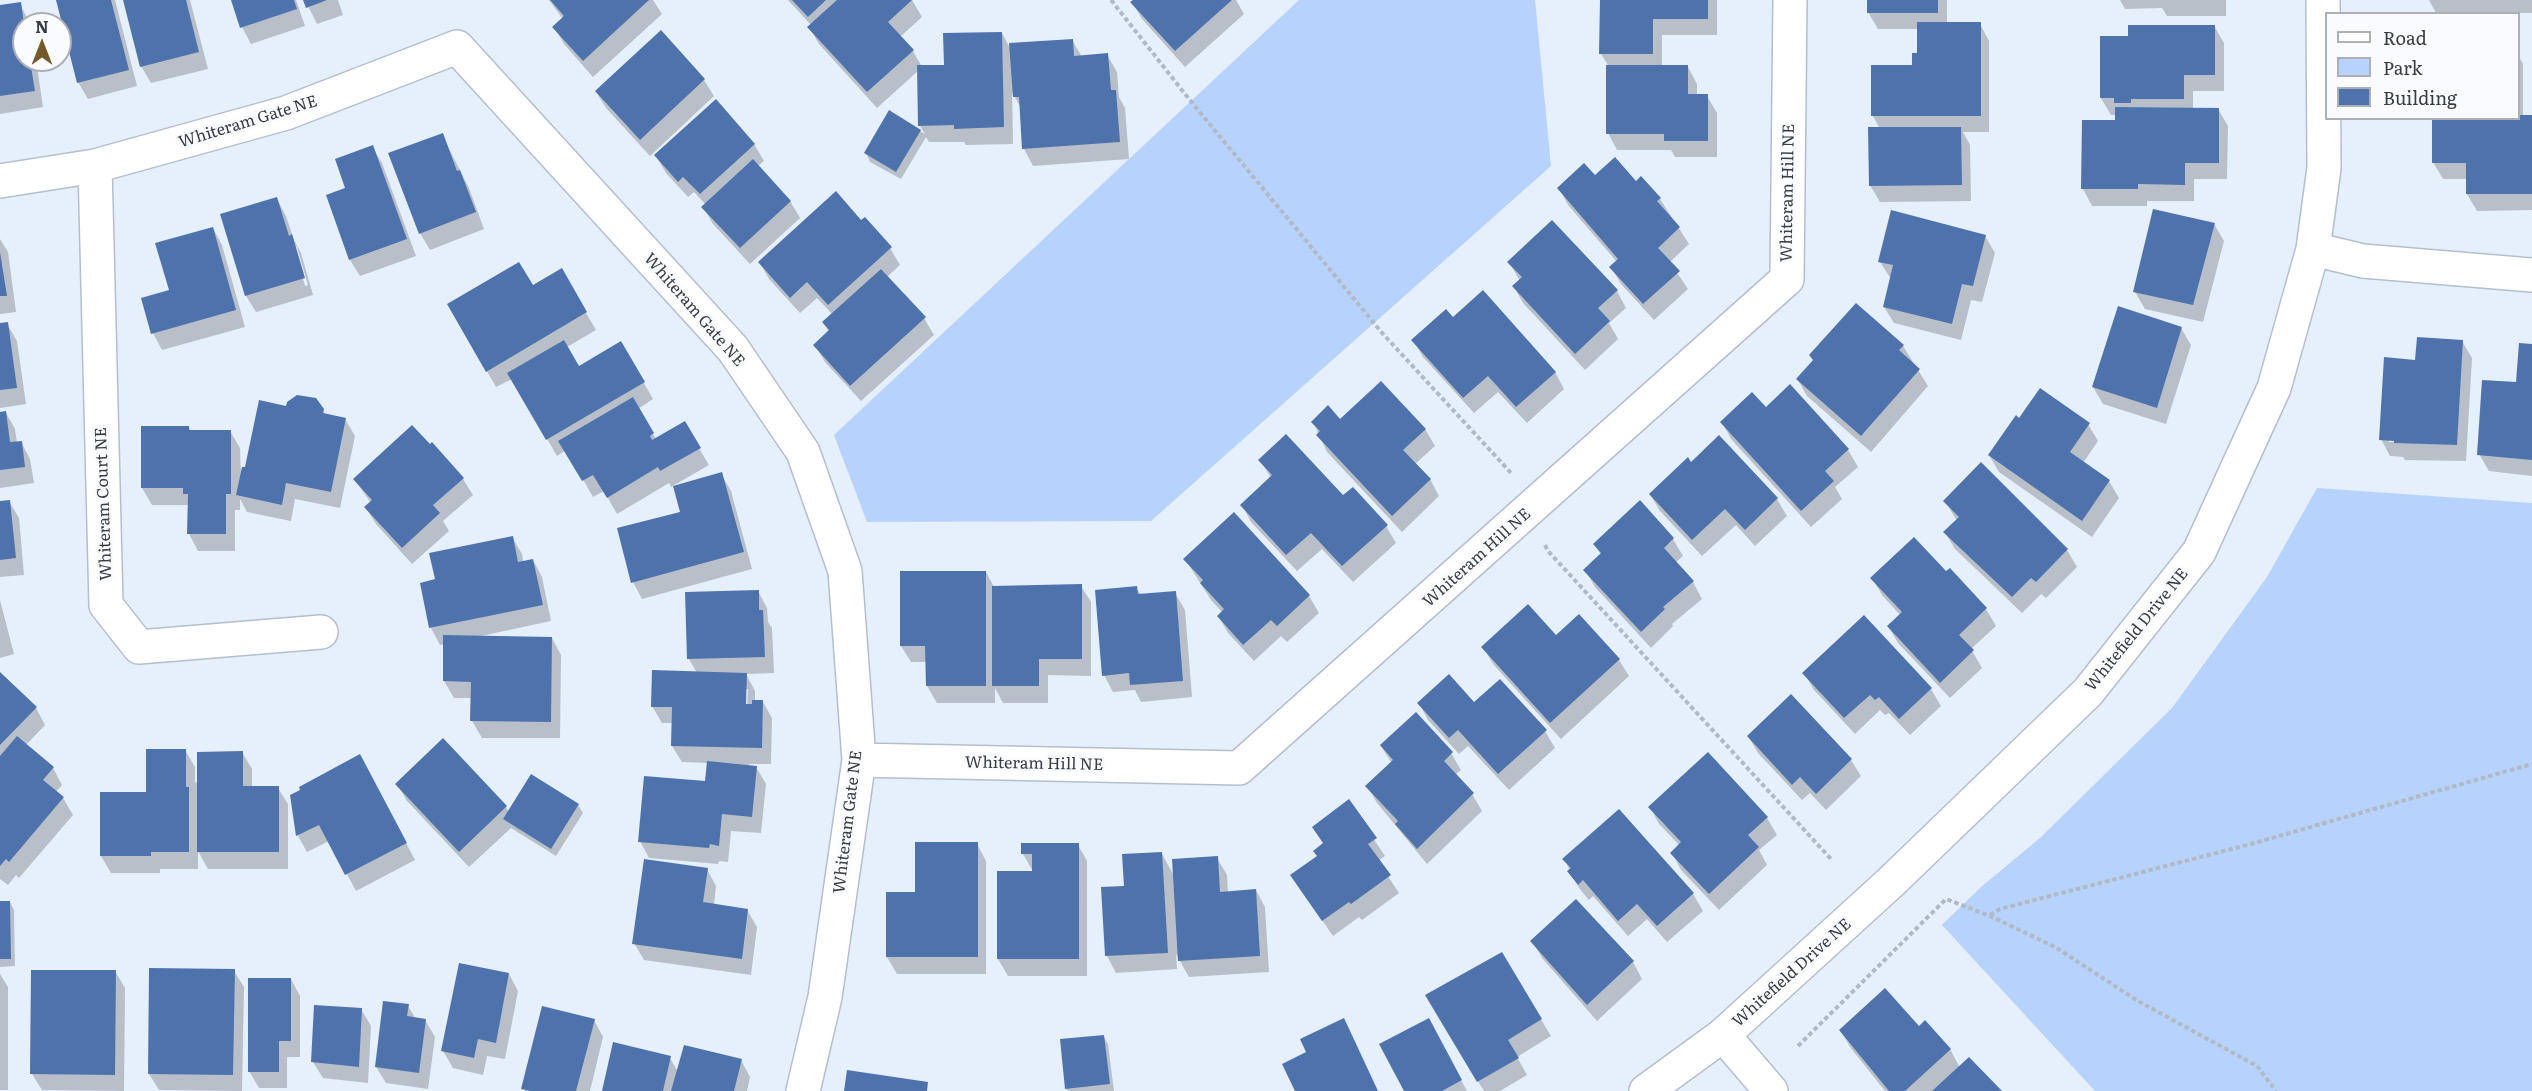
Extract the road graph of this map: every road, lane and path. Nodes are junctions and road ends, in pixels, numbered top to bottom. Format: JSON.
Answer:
{"nodes":[{"id":1,"x":1111,"y":0,"type":"edge"},
{"id":2,"x":1790,"y":0,"type":"edge"},
{"id":3,"x":2323,"y":0,"type":"edge"},
{"id":4,"x":95,"y":166,"type":"junction"},
{"id":5,"x":0,"y":181,"type":"edge"},
{"id":6,"x":2313,"y":249,"type":"junction"},
{"id":7,"x":2532,"y":275,"type":"edge"},
{"id":8,"x":1531,"y":510,"type":"junction"},
{"id":9,"x":321,"y":632,"type":"dead end"},
{"id":10,"x":859,"y":760,"type":"junction"},
{"id":11,"x":2532,"y":764,"type":"edge"},
{"id":12,"x":1831,"y":859,"type":"dead end"},
{"id":13,"x":1990,"y":916,"type":"junction"},
{"id":14,"x":1724,"y":1035,"type":"junction"},
{"id":15,"x":1798,"y":1047,"type":"dead end"},
{"id":16,"x":803,"y":1091,"type":"edge"},
{"id":17,"x":1646,"y":1091,"type":"edge"},
{"id":18,"x":1771,"y":1091,"type":"edge"},
{"id":19,"x":2276,"y":1091,"type":"edge"}],
"edges":[{"from":1,"to":8,"type":"path"},
{"from":2,"to":8,"type":"street","name":"Whiteram Hill NE"},
{"from":3,"to":6,"type":"street","name":"Whitefield Drive NE"},
{"from":4,"to":5,"type":"street","name":"Whiteram Gate NE"},
{"from":4,"to":9,"type":"street","name":"Whiteram Court NE"},
{"from":4,"to":10,"type":"street","name":"Whiteram Gate NE"},
{"from":6,"to":7,"type":"street"},
{"from":6,"to":14,"type":"street","name":"Whitefield Drive NE"},
{"from":8,"to":10,"type":"street","name":"Whiteram Hill NE"},
{"from":8,"to":12,"type":"path"},
{"from":10,"to":16,"type":"street","name":"Whiteram Gate NE"},
{"from":11,"to":13,"type":"path"},
{"from":13,"to":15,"type":"path"},
{"from":13,"to":19,"type":"path"},
{"from":14,"to":17,"type":"street","name":"Whitefield Drive NE"},
{"from":14,"to":18,"type":"street"}]}
